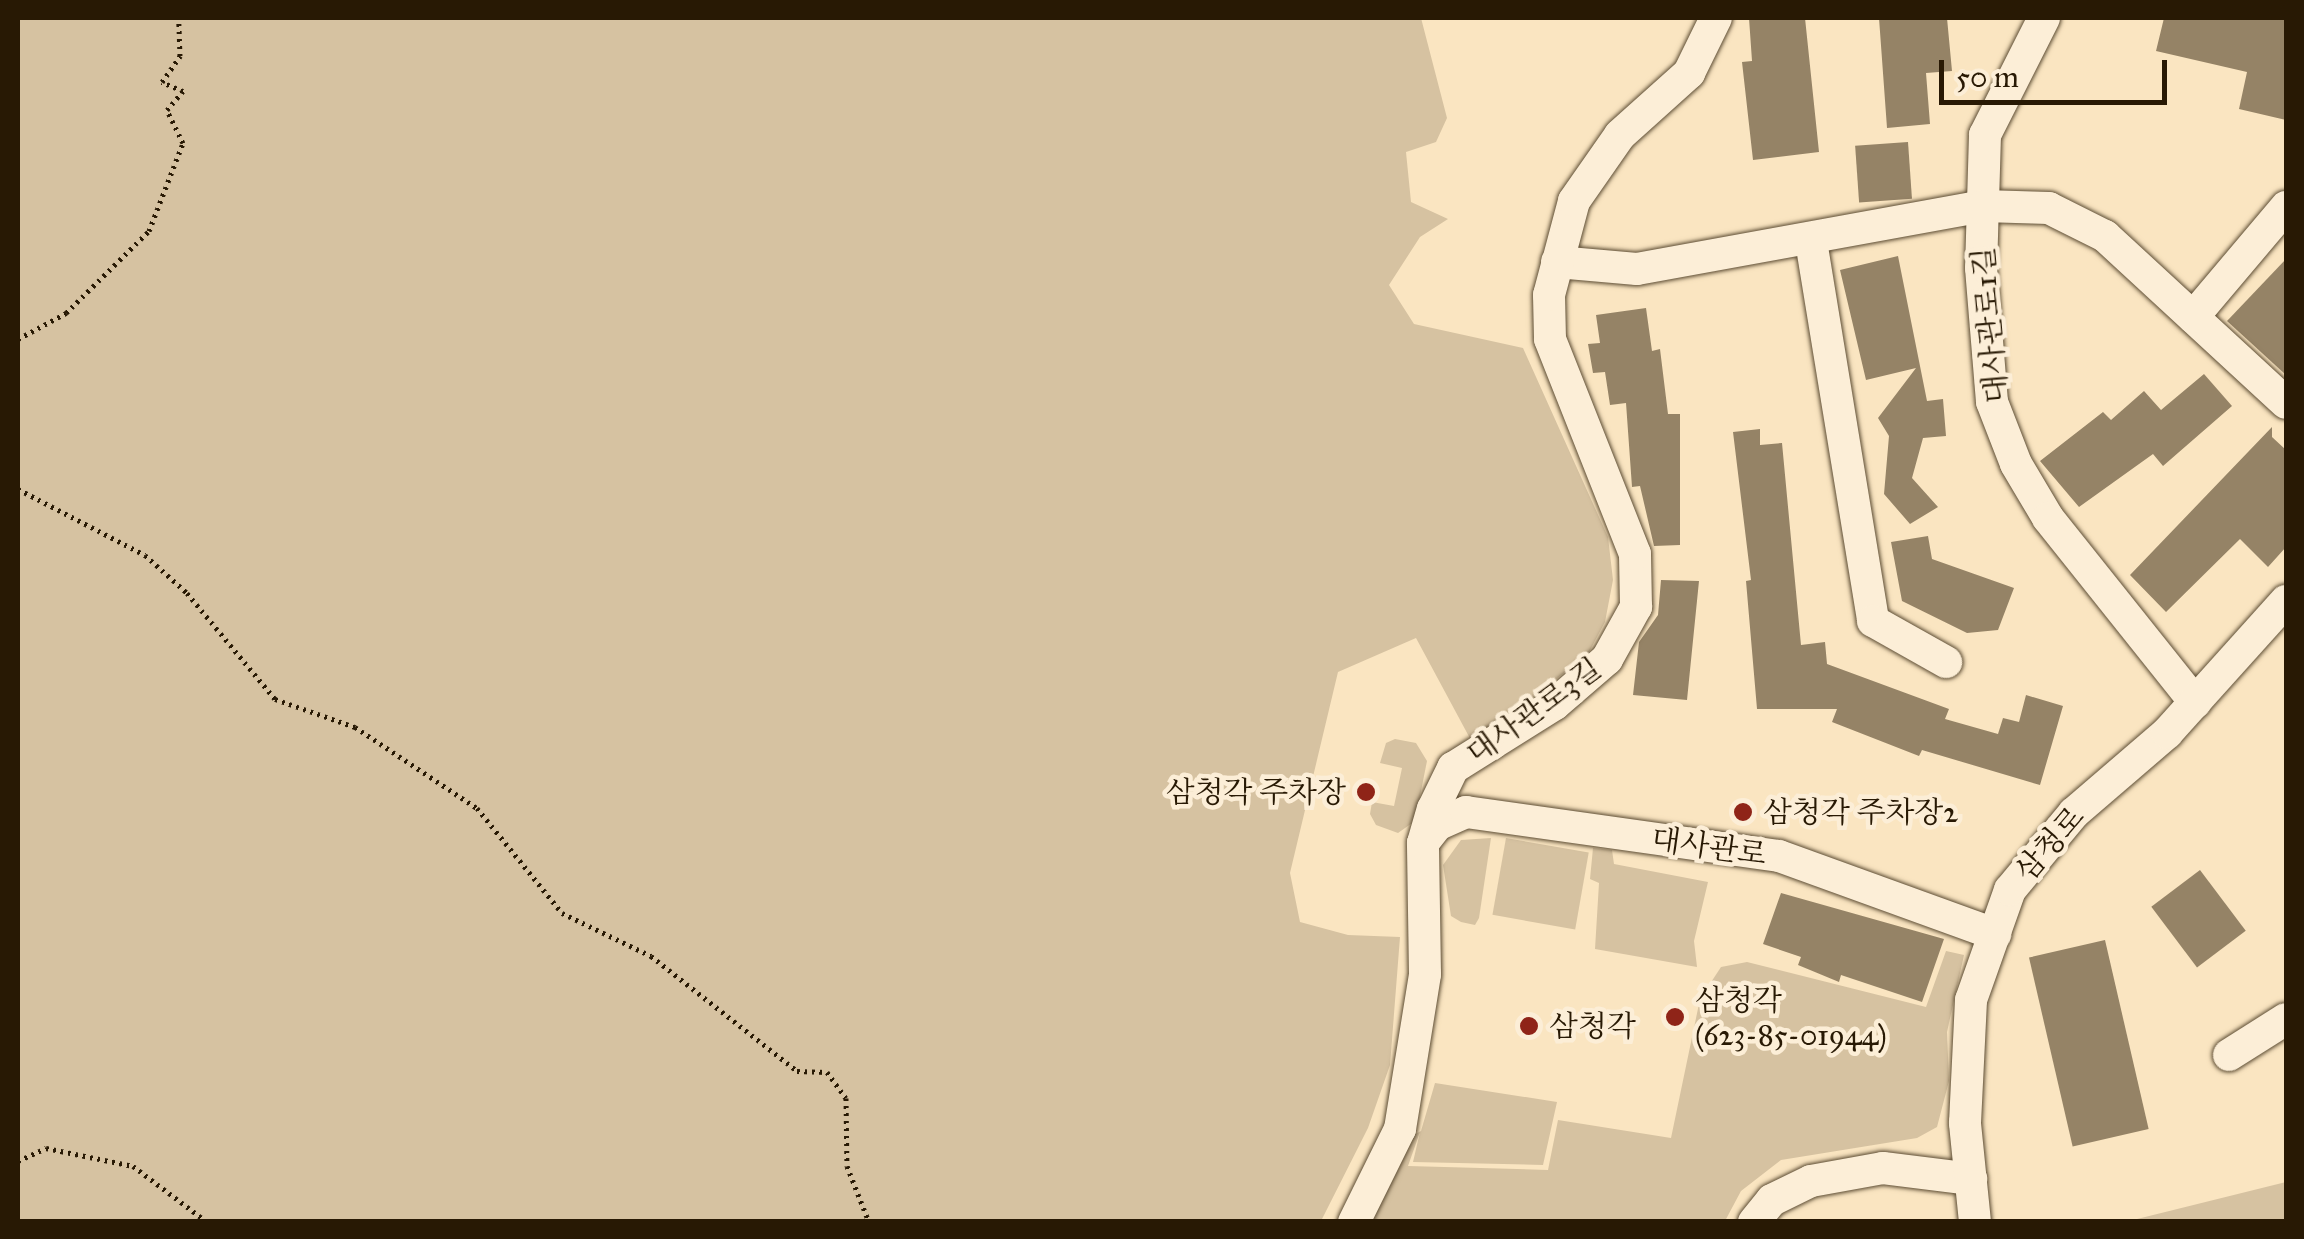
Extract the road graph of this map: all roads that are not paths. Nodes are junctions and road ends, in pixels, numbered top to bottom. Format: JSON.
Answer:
{"nodes":[{"id":1,"x":1716,"y":18,"type":"edge"},
{"id":2,"x":2044,"y":18,"type":"edge"},
{"id":3,"x":1983,"y":206,"type":"junction"},
{"id":4,"x":2286,"y":208,"type":"edge"},
{"id":5,"x":1811,"y":240,"type":"junction"},
{"id":6,"x":1558,"y":262,"type":"junction"},
{"id":7,"x":2192,"y":317,"type":"junction"},
{"id":8,"x":2286,"y":403,"type":"edge"},
{"id":9,"x":2286,"y":602,"type":"edge"},
{"id":10,"x":1946,"y":662,"type":"dead end"},
{"id":11,"x":2196,"y":702,"type":"junction"},
{"id":12,"x":1423,"y":843,"type":"junction"},
{"id":13,"x":1995,"y":934,"type":"junction"},
{"id":14,"x":2286,"y":1019,"type":"edge"},
{"id":15,"x":2229,"y":1055,"type":"dead end"},
{"id":16,"x":1971,"y":1179,"type":"junction"},
{"id":17,"x":1354,"y":1222,"type":"edge"},
{"id":18,"x":1754,"y":1222,"type":"edge"},
{"id":19,"x":1976,"y":1222,"type":"edge"}],
"edges":[{"from":1,"to":6,"type":"street","name":"대사관로3길"},
{"from":2,"to":3,"type":"street","name":"대사관로1길"},
{"from":3,"to":5,"type":"street"},
{"from":3,"to":7,"type":"street"},
{"from":3,"to":11,"type":"street","name":"대사관로1길"},
{"from":4,"to":7,"type":"street"},
{"from":5,"to":6,"type":"street"},
{"from":5,"to":10,"type":"street"},
{"from":6,"to":12,"type":"street","name":"대사관로3길"},
{"from":7,"to":8,"type":"street"},
{"from":9,"to":11,"type":"street","name":"삼청로"},
{"from":11,"to":13,"type":"street","name":"삼청로"},
{"from":12,"to":13,"type":"street","name":"대사관로"},
{"from":12,"to":17,"type":"street","name":"대사관로3길"},
{"from":13,"to":16,"type":"street","name":"삼청로"},
{"from":14,"to":15,"type":"street"},
{"from":16,"to":18,"type":"street"},
{"from":16,"to":19,"type":"street","name":"삼청로"}]}
